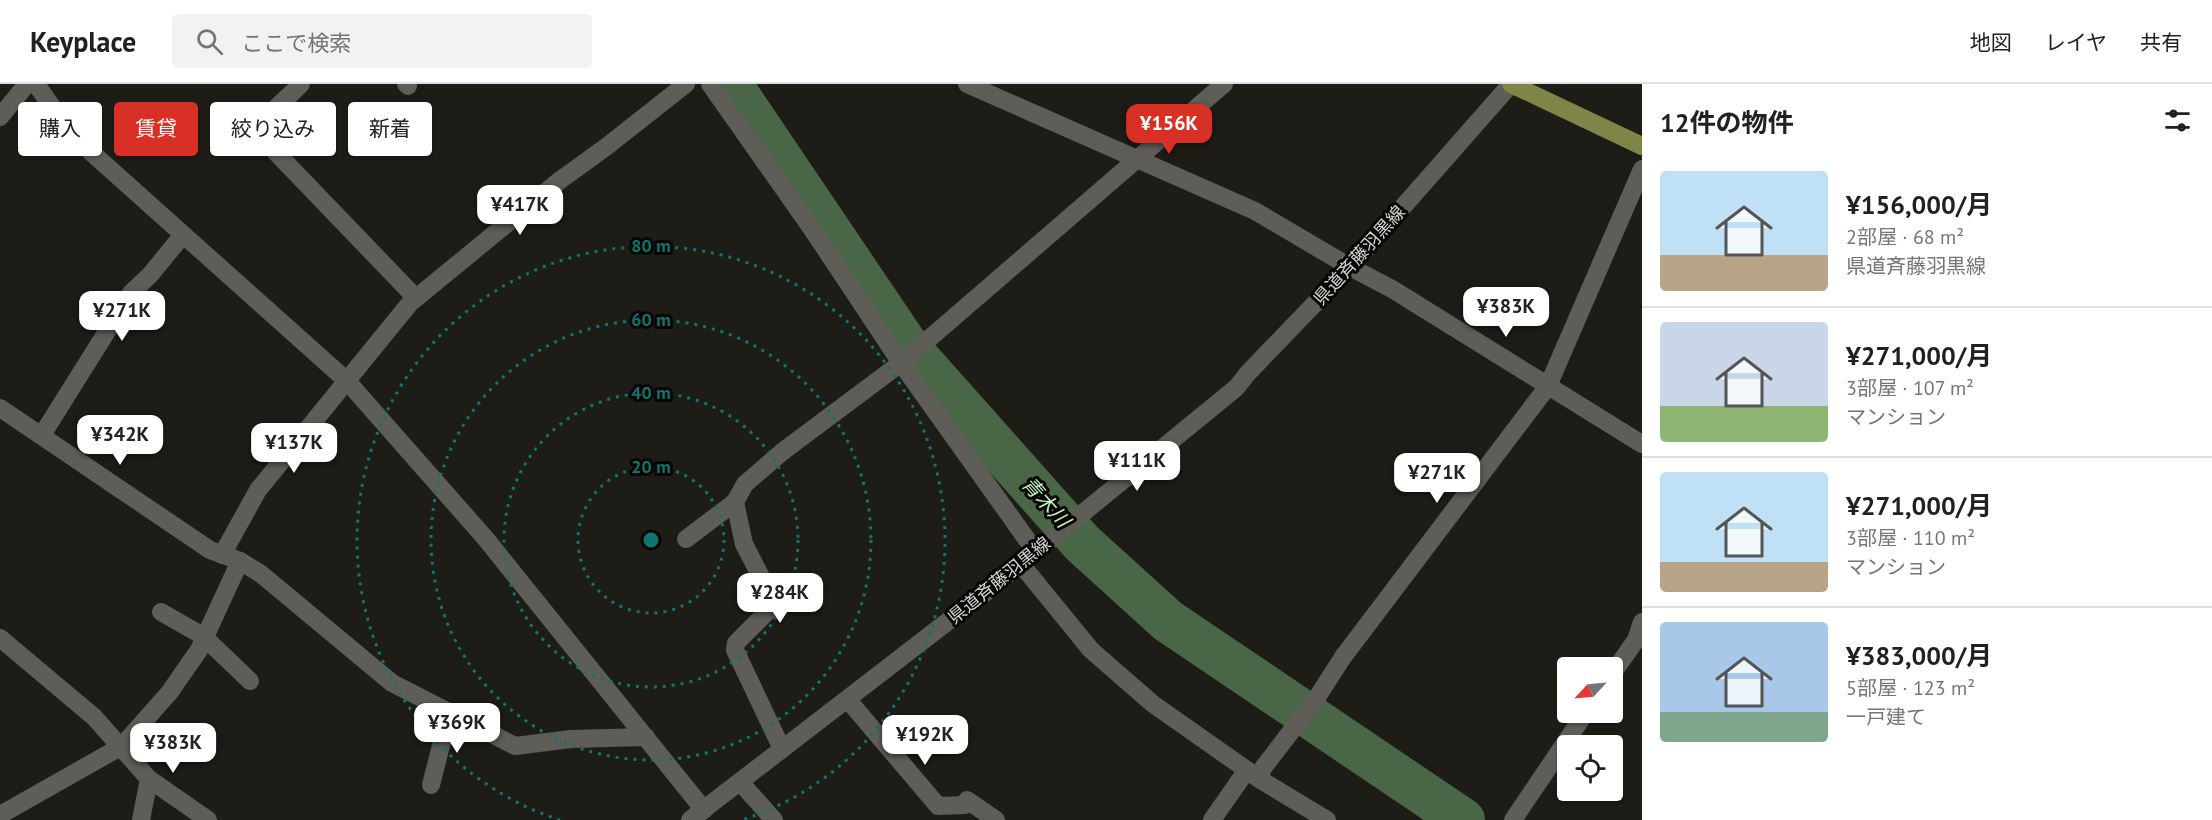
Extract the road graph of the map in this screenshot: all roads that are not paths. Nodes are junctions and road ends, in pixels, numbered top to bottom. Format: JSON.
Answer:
{"nodes":[{"id":1,"x":27,"y":84,"type":"edge"},
{"id":2,"x":36,"y":84,"type":"edge"},
{"id":3,"x":301,"y":84,"type":"edge"},
{"id":4,"x":686,"y":84,"type":"edge"},
{"id":5,"x":710,"y":84,"type":"edge"},
{"id":6,"x":967,"y":84,"type":"edge"},
{"id":7,"x":1224,"y":84,"type":"edge"},
{"id":8,"x":1511,"y":84,"type":"edge"},
{"id":9,"x":0,"y":117,"type":"edge"},
{"id":10,"x":1642,"y":146,"type":"edge"},
{"id":11,"x":1138,"y":161,"type":"junction"},
{"id":12,"x":1642,"y":169,"type":"edge"},
{"id":13,"x":182,"y":236,"type":"junction"},
{"id":14,"x":1350,"y":267,"type":"junction"},
{"id":15,"x":416,"y":298,"type":"junction"},
{"id":16,"x":902,"y":363,"type":"junction"},
{"id":17,"x":346,"y":381,"type":"junction"},
{"id":18,"x":1548,"y":386,"type":"junction"},
{"id":19,"x":0,"y":408,"type":"edge"},
{"id":20,"x":42,"y":435,"type":"junction"},
{"id":21,"x":1642,"y":444,"type":"edge"},
{"id":22,"x":735,"y":502,"type":"junction"},
{"id":23,"x":686,"y":539,"type":"dead end"},
{"id":24,"x":1035,"y":551,"type":"junction"},
{"id":25,"x":222,"y":555,"type":"junction"},
{"id":26,"x":240,"y":561,"type":"junction"},
{"id":27,"x":1020,"y":564,"type":"junction"},
{"id":28,"x":161,"y":612,"type":"dead end"},
{"id":29,"x":1642,"y":622,"type":"edge"},
{"id":30,"x":203,"y":636,"type":"junction"},
{"id":31,"x":0,"y":638,"type":"edge"},
{"id":32,"x":1623,"y":658,"type":"edge"},
{"id":33,"x":250,"y":681,"type":"dead end"},
{"id":34,"x":848,"y":700,"type":"junction"},
{"id":35,"x":449,"y":714,"type":"junction"},
{"id":36,"x":1579,"y":723,"type":"edge"},
{"id":37,"x":646,"y":737,"type":"junction"},
{"id":38,"x":122,"y":746,"type":"junction"},
{"id":39,"x":782,"y":749,"type":"junction"},
{"id":40,"x":1253,"y":774,"type":"junction"},
{"id":41,"x":149,"y":779,"type":"junction"},
{"id":42,"x":740,"y":782,"type":"junction"},
{"id":43,"x":431,"y":785,"type":"dead end"},
{"id":44,"x":0,"y":815,"type":"edge"},
{"id":45,"x":697,"y":815,"type":"edge"},
{"id":46,"x":141,"y":820,"type":"edge"},
{"id":47,"x":208,"y":820,"type":"edge"},
{"id":48,"x":774,"y":820,"type":"edge"},
{"id":49,"x":996,"y":820,"type":"edge"},
{"id":50,"x":1212,"y":820,"type":"edge"},
{"id":51,"x":1327,"y":820,"type":"edge"},
{"id":52,"x":1513,"y":820,"type":"edge"}],
"edges":[{"from":1,"to":9,"type":"street"},
{"from":2,"to":13,"type":"street"},
{"from":3,"to":15,"type":"street"},
{"from":4,"to":15,"type":"street"},
{"from":5,"to":16,"type":"street"},
{"from":6,"to":11,"type":"street"},
{"from":7,"to":11,"type":"street"},
{"from":8,"to":10,"type":"main road"},
{"from":8,"to":14,"type":"street","name":"県道斉藤羽黒線"},
{"from":11,"to":14,"type":"street"},
{"from":11,"to":16,"type":"street"},
{"from":12,"to":18,"type":"street"},
{"from":13,"to":17,"type":"street"},
{"from":13,"to":20,"type":"street"},
{"from":14,"to":18,"type":"street"},
{"from":14,"to":24,"type":"street","name":"県道斉藤羽黒線"},
{"from":15,"to":17,"type":"street"},
{"from":16,"to":22,"type":"street"},
{"from":16,"to":24,"type":"street"},
{"from":17,"to":25,"type":"street"},
{"from":17,"to":37,"type":"street"},
{"from":18,"to":21,"type":"street"},
{"from":18,"to":40,"type":"street"},
{"from":19,"to":20,"type":"street"},
{"from":20,"to":25,"type":"street"},
{"from":22,"to":23,"type":"street"},
{"from":22,"to":39,"type":"street"},
{"from":24,"to":27,"type":"street","name":"県道斉藤羽黒線"},
{"from":25,"to":26,"type":"street"},
{"from":26,"to":30,"type":"street"},
{"from":26,"to":35,"type":"street"},
{"from":27,"to":34,"type":"street","name":"県道斉藤羽黒線"},
{"from":27,"to":40,"type":"street"},
{"from":28,"to":30,"type":"street"},
{"from":29,"to":32,"type":"street"},
{"from":30,"to":33,"type":"street"},
{"from":30,"to":38,"type":"street"},
{"from":31,"to":38,"type":"street"},
{"from":34,"to":39,"type":"street","name":"県道斉藤羽黒線"},
{"from":34,"to":49,"type":"street"},
{"from":35,"to":37,"type":"street"},
{"from":35,"to":43,"type":"street"},
{"from":36,"to":52,"type":"street"},
{"from":37,"to":45,"type":"street"},
{"from":38,"to":41,"type":"street"},
{"from":38,"to":44,"type":"street"},
{"from":39,"to":42,"type":"street","name":"県道斉藤羽黒線"},
{"from":40,"to":50,"type":"street"},
{"from":40,"to":51,"type":"street"},
{"from":41,"to":46,"type":"street"},
{"from":41,"to":47,"type":"street"},
{"from":42,"to":45,"type":"street","name":"県道斉藤羽黒線"},
{"from":42,"to":48,"type":"street"}]}
